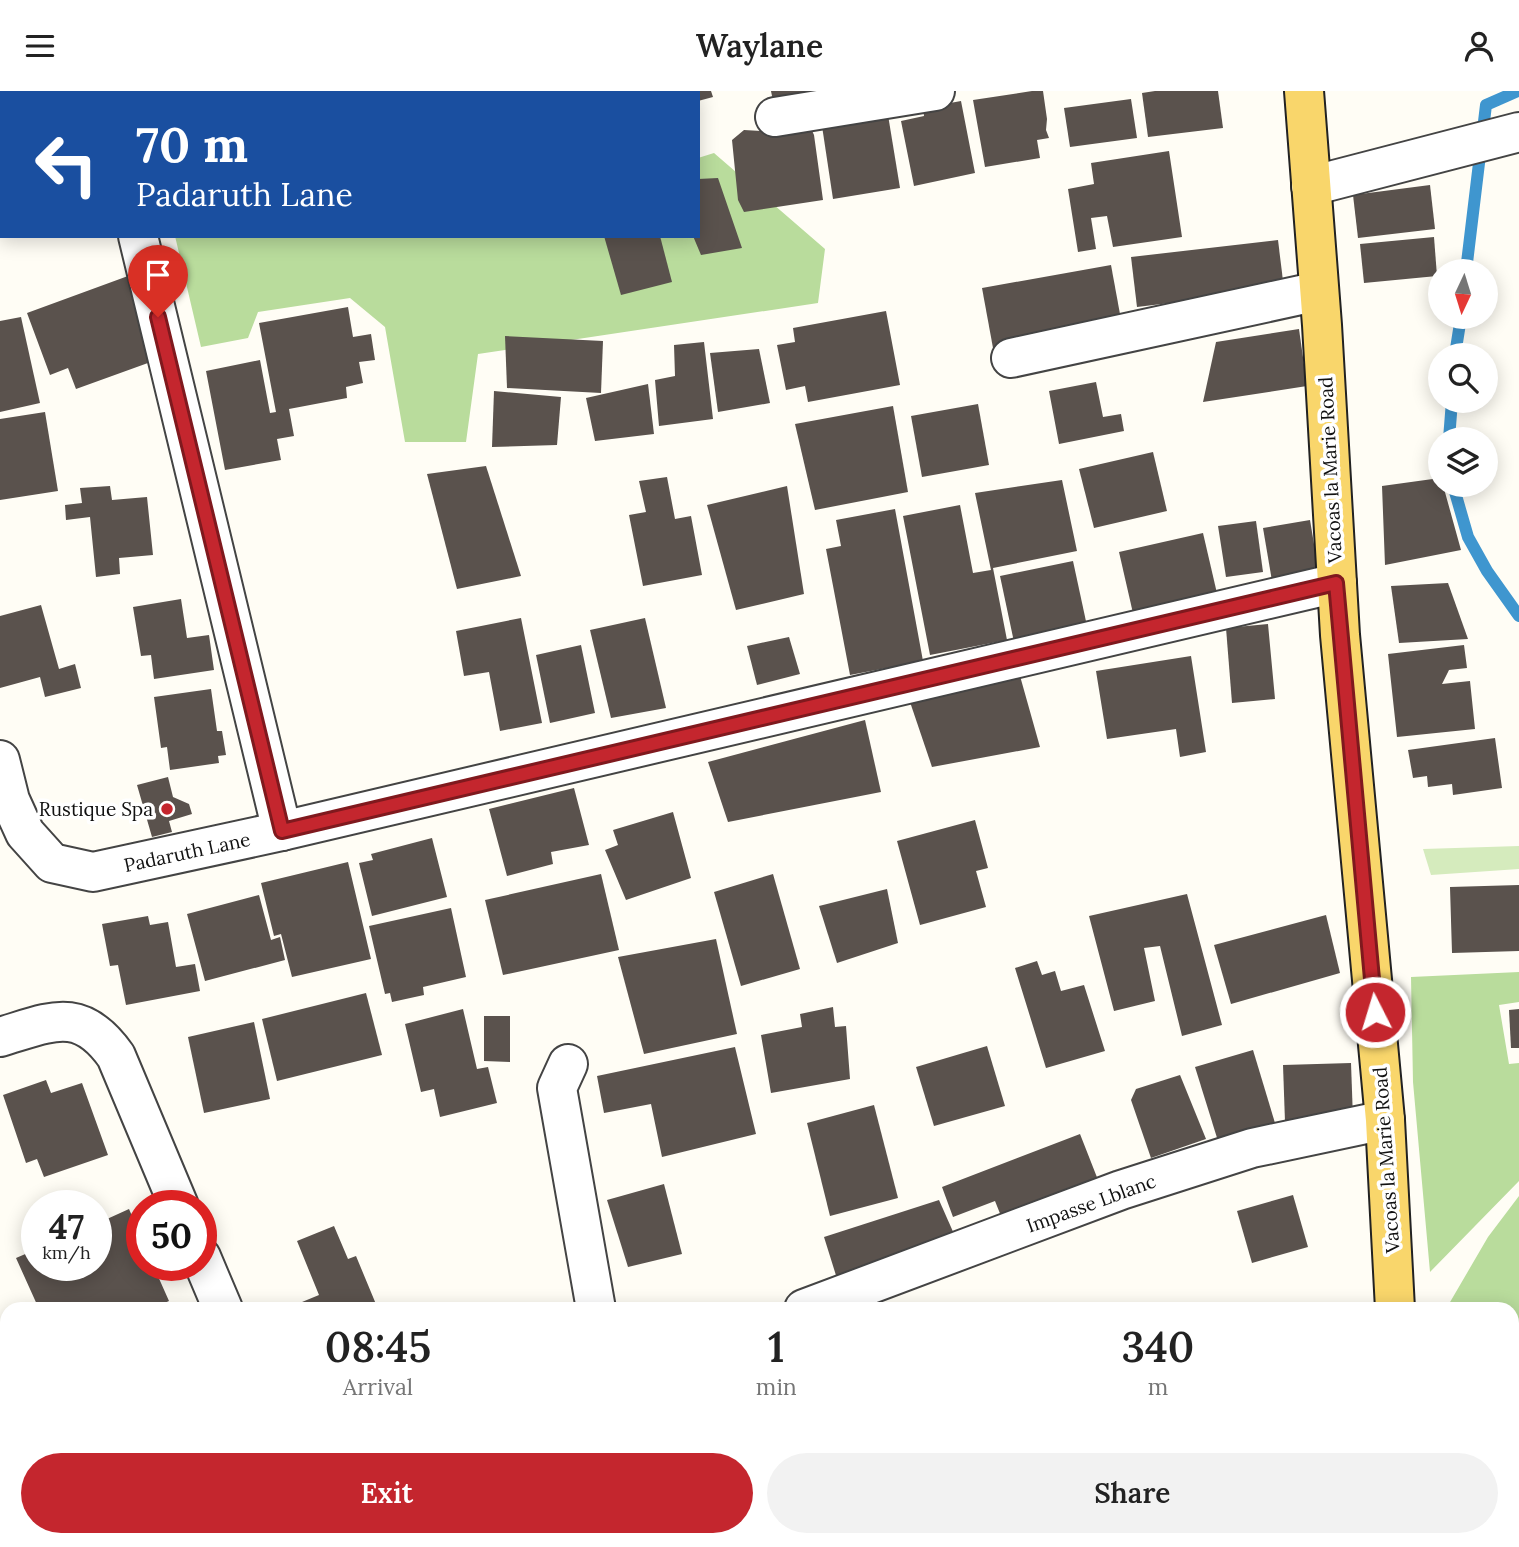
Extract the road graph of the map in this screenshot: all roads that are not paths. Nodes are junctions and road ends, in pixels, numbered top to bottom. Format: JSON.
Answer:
{"nodes":[{"id":1,"x":934,"y":91,"type":"edge"},
{"id":2,"x":1304,"y":91,"type":"edge"},
{"id":3,"x":775,"y":117,"type":"dead end"},
{"id":4,"x":1519,"y":132,"type":"edge"},
{"id":5,"x":1311,"y":185,"type":"junction"},
{"id":6,"x":138,"y":238,"type":"edge"},
{"id":7,"x":1319,"y":291,"type":"junction"},
{"id":8,"x":1011,"y":358,"type":"dead end"},
{"id":9,"x":1336,"y":583,"type":"junction"},
{"id":10,"x":0,"y":760,"type":"edge"},
{"id":11,"x":282,"y":831,"type":"junction"},
{"id":12,"x":0,"y":1037,"type":"edge"},
{"id":13,"x":568,"y":1064,"type":"dead end"},
{"id":14,"x":1385,"y":1120,"type":"junction"},
{"id":15,"x":172,"y":1190,"type":"edge"},
{"id":16,"x":211,"y":1281,"type":"edge"},
{"id":17,"x":220,"y":1302,"type":"edge"},
{"id":18,"x":595,"y":1302,"type":"edge"},
{"id":19,"x":823,"y":1302,"type":"edge"},
{"id":20,"x":1395,"y":1302,"type":"edge"}],
"edges":[{"from":1,"to":3,"type":"street"},
{"from":2,"to":5,"type":"main road","name":"Vacoas la Marie Road"},
{"from":4,"to":5,"type":"street"},
{"from":5,"to":7,"type":"main road","name":"Vacoas la Marie Road"},
{"from":6,"to":11,"type":"street"},
{"from":7,"to":8,"type":"street"},
{"from":7,"to":9,"type":"main road","name":"Vacoas la Marie Road"},
{"from":9,"to":11,"type":"street","name":"Padaruth Lane"},
{"from":9,"to":14,"type":"main road","name":"Vacoas la Marie Road"},
{"from":10,"to":11,"type":"street","name":"Padaruth Lane"},
{"from":12,"to":15,"type":"street"},
{"from":13,"to":18,"type":"street"},
{"from":14,"to":19,"type":"street","name":"Impasse Lblanc"},
{"from":14,"to":20,"type":"main road","name":"Vacoas la Marie Road"},
{"from":16,"to":17,"type":"street"}]}
